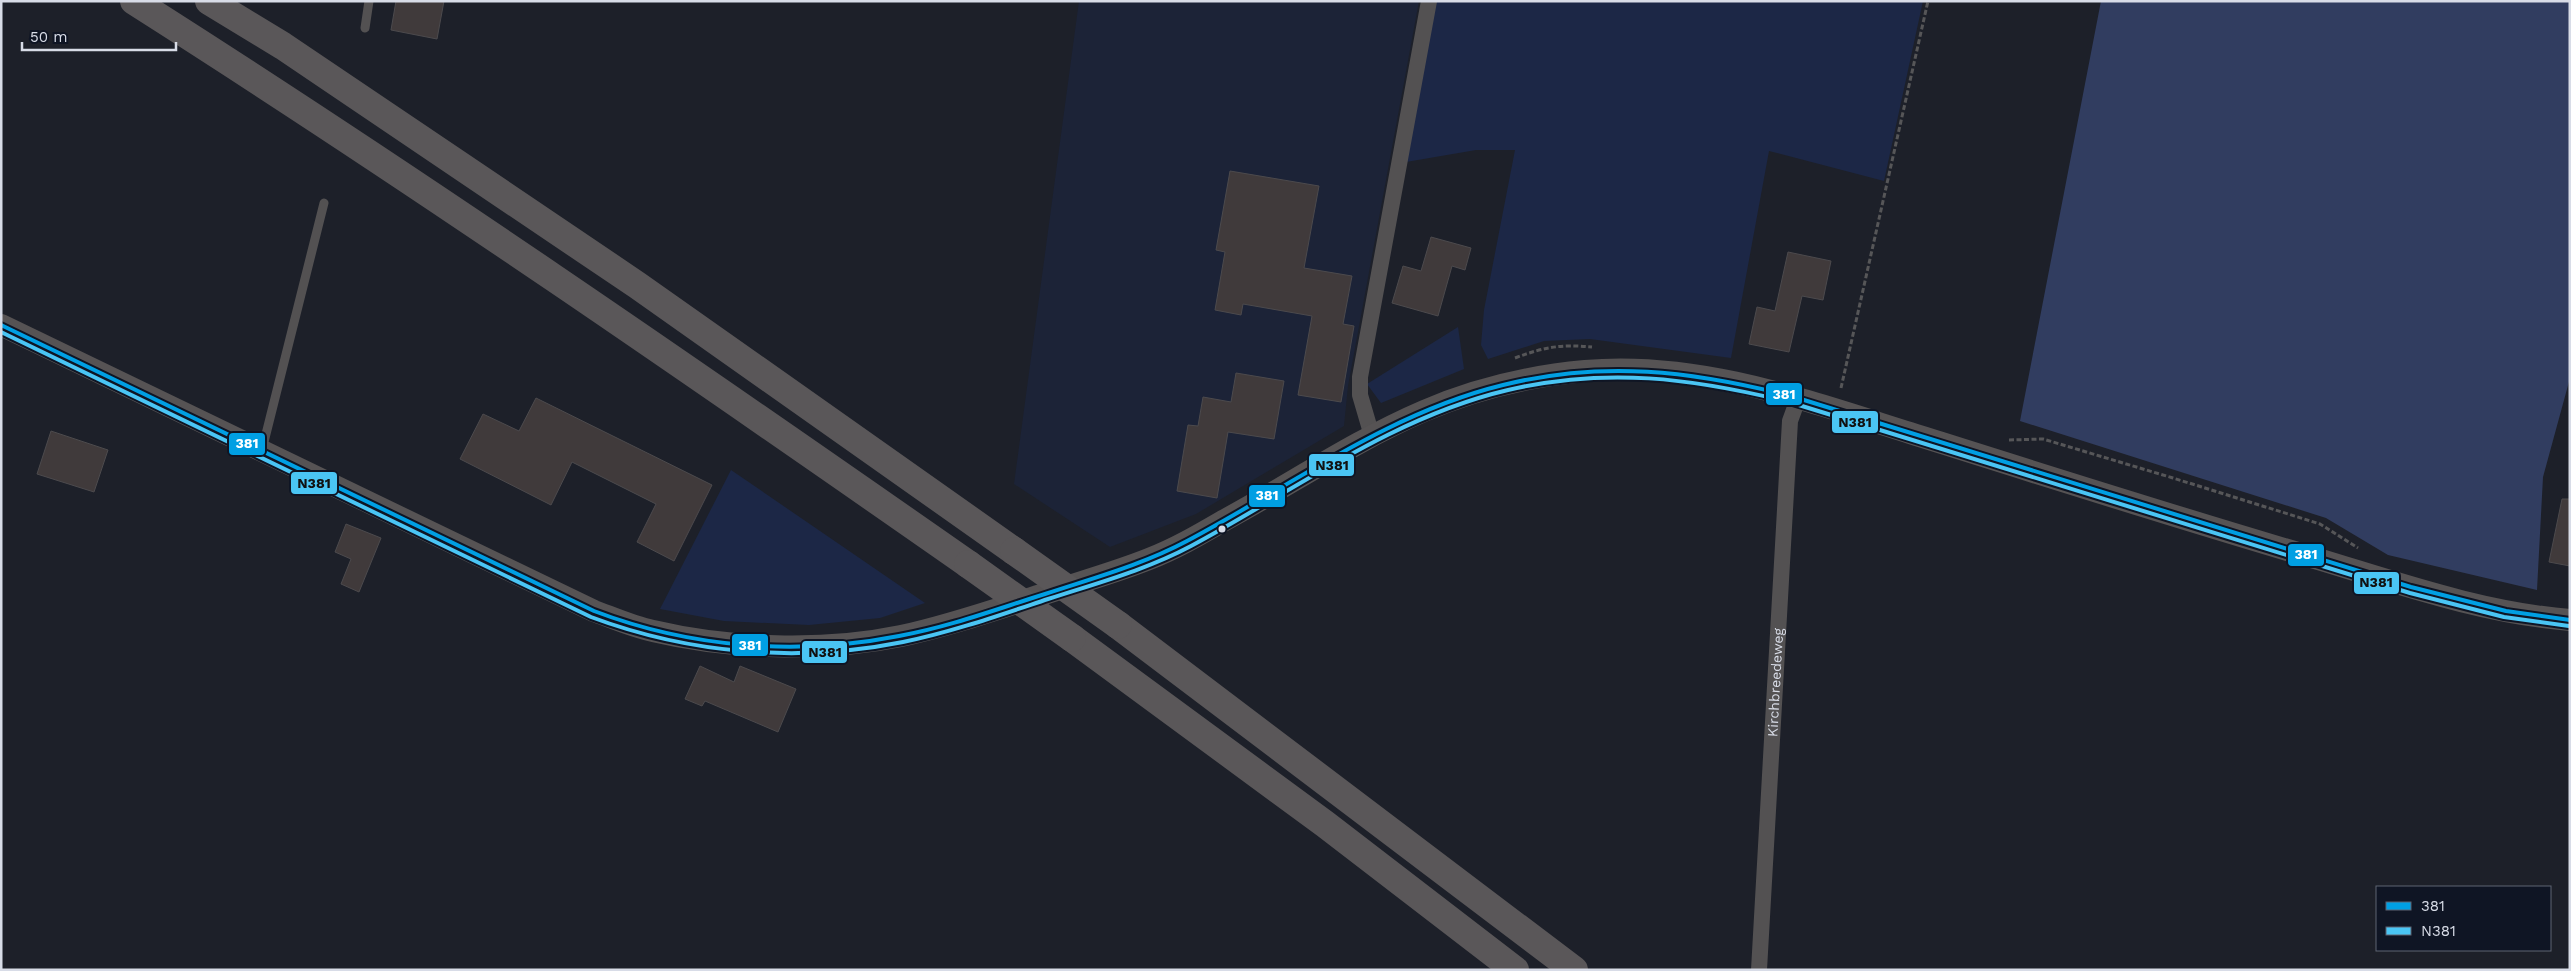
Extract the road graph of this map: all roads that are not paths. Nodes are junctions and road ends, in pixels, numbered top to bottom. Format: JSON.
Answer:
{"nodes":[{"id":1,"x":134,"y":1,"type":"edge"},
{"id":2,"x":209,"y":1,"type":"edge"},
{"id":3,"x":369,"y":1,"type":"edge"},
{"id":4,"x":1429,"y":1,"type":"edge"},
{"id":5,"x":365,"y":28,"type":"dead end"},
{"id":6,"x":324,"y":203,"type":"dead end"},
{"id":7,"x":1,"y":325,"type":"edge"},
{"id":8,"x":1798,"y":399,"type":"junction"},
{"id":9,"x":1372,"y":436,"type":"junction"},
{"id":10,"x":262,"y":451,"type":"junction"},
{"id":11,"x":2570,"y":620,"type":"edge"},
{"id":12,"x":1515,"y":970,"type":"edge"},
{"id":13,"x":1574,"y":970,"type":"edge"},
{"id":14,"x":1760,"y":970,"type":"edge"}],
"edges":[{"from":1,"to":12,"type":"highway","bridge":true},
{"from":2,"to":13,"type":"highway","bridge":true},
{"from":3,"to":5,"type":"lane"},
{"from":4,"to":9,"type":"street"},
{"from":6,"to":10,"type":"lane"},
{"from":7,"to":10,"type":"street"},
{"from":8,"to":9,"type":"street"},
{"from":8,"to":11,"type":"street"},
{"from":8,"to":14,"type":"street","name":"Kirchbreedeweg"},
{"from":9,"to":10,"type":"street"}]}
